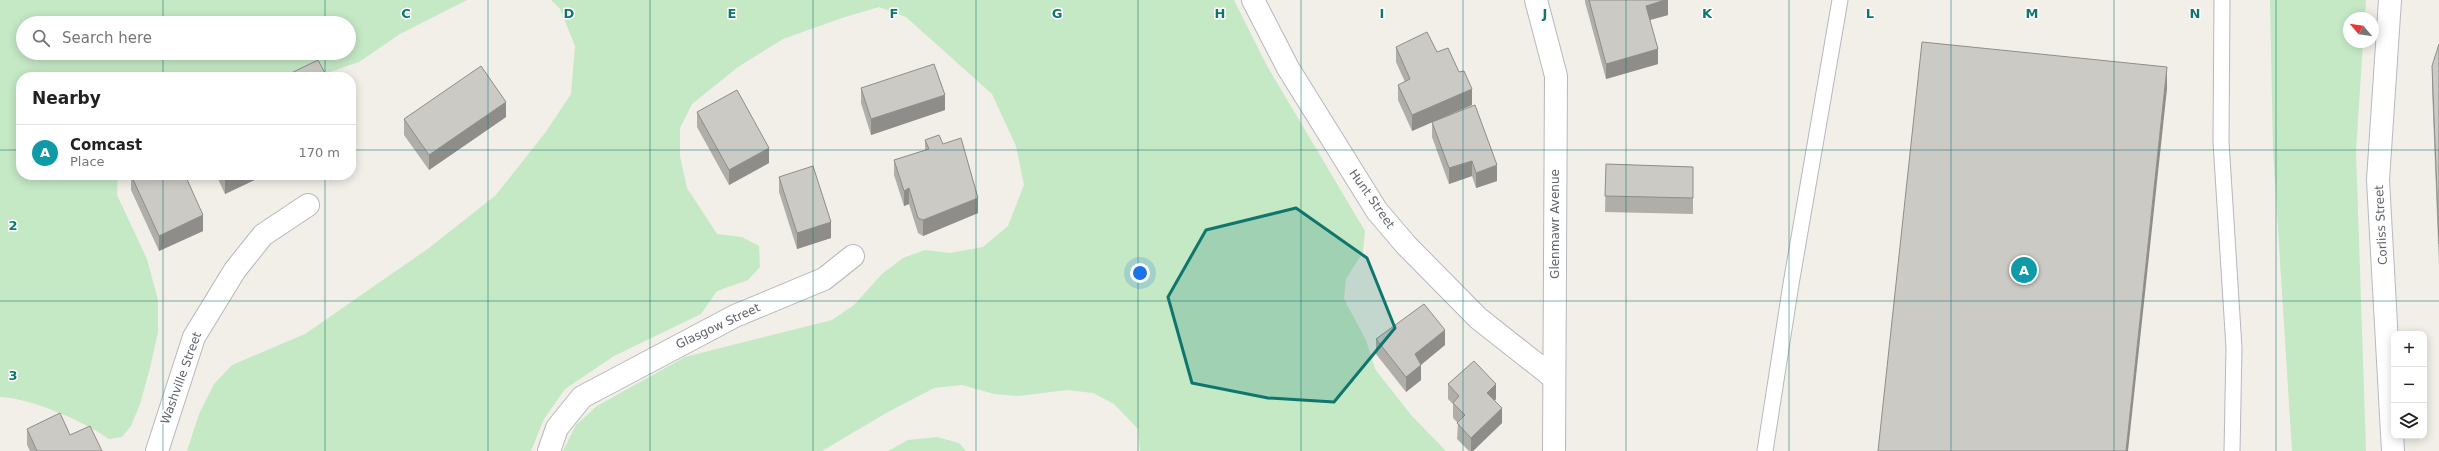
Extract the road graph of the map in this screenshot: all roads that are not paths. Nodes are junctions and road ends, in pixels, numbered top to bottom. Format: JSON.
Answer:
{"nodes":[{"id":1,"x":1253,"y":0,"type":"edge"},
{"id":2,"x":1536,"y":0,"type":"edge"},
{"id":3,"x":1840,"y":0,"type":"edge"},
{"id":4,"x":2222,"y":0,"type":"edge"},
{"id":5,"x":2390,"y":0,"type":"edge"},
{"id":6,"x":308,"y":204,"type":"dead end"},
{"id":7,"x":853,"y":256,"type":"dead end"},
{"id":8,"x":1554,"y":378,"type":"junction"},
{"id":9,"x":157,"y":451,"type":"edge"},
{"id":10,"x":550,"y":451,"type":"edge"},
{"id":11,"x":1554,"y":451,"type":"edge"},
{"id":12,"x":1765,"y":451,"type":"edge"},
{"id":13,"x":2232,"y":451,"type":"edge"},
{"id":14,"x":2393,"y":451,"type":"edge"}],
"edges":[{"from":1,"to":8,"type":"street","name":"Hunt Street"},
{"from":2,"to":8,"type":"street","name":"Glenmawr Avenue"},
{"from":3,"to":12,"type":"lane"},
{"from":4,"to":13,"type":"lane"},
{"from":5,"to":14,"type":"street","name":"Corliss Street"},
{"from":6,"to":9,"type":"street","name":"Washville Street"},
{"from":7,"to":10,"type":"street","name":"Glasgow Street"},
{"from":8,"to":11,"type":"street","name":"Glenmawr Avenue"}]}
